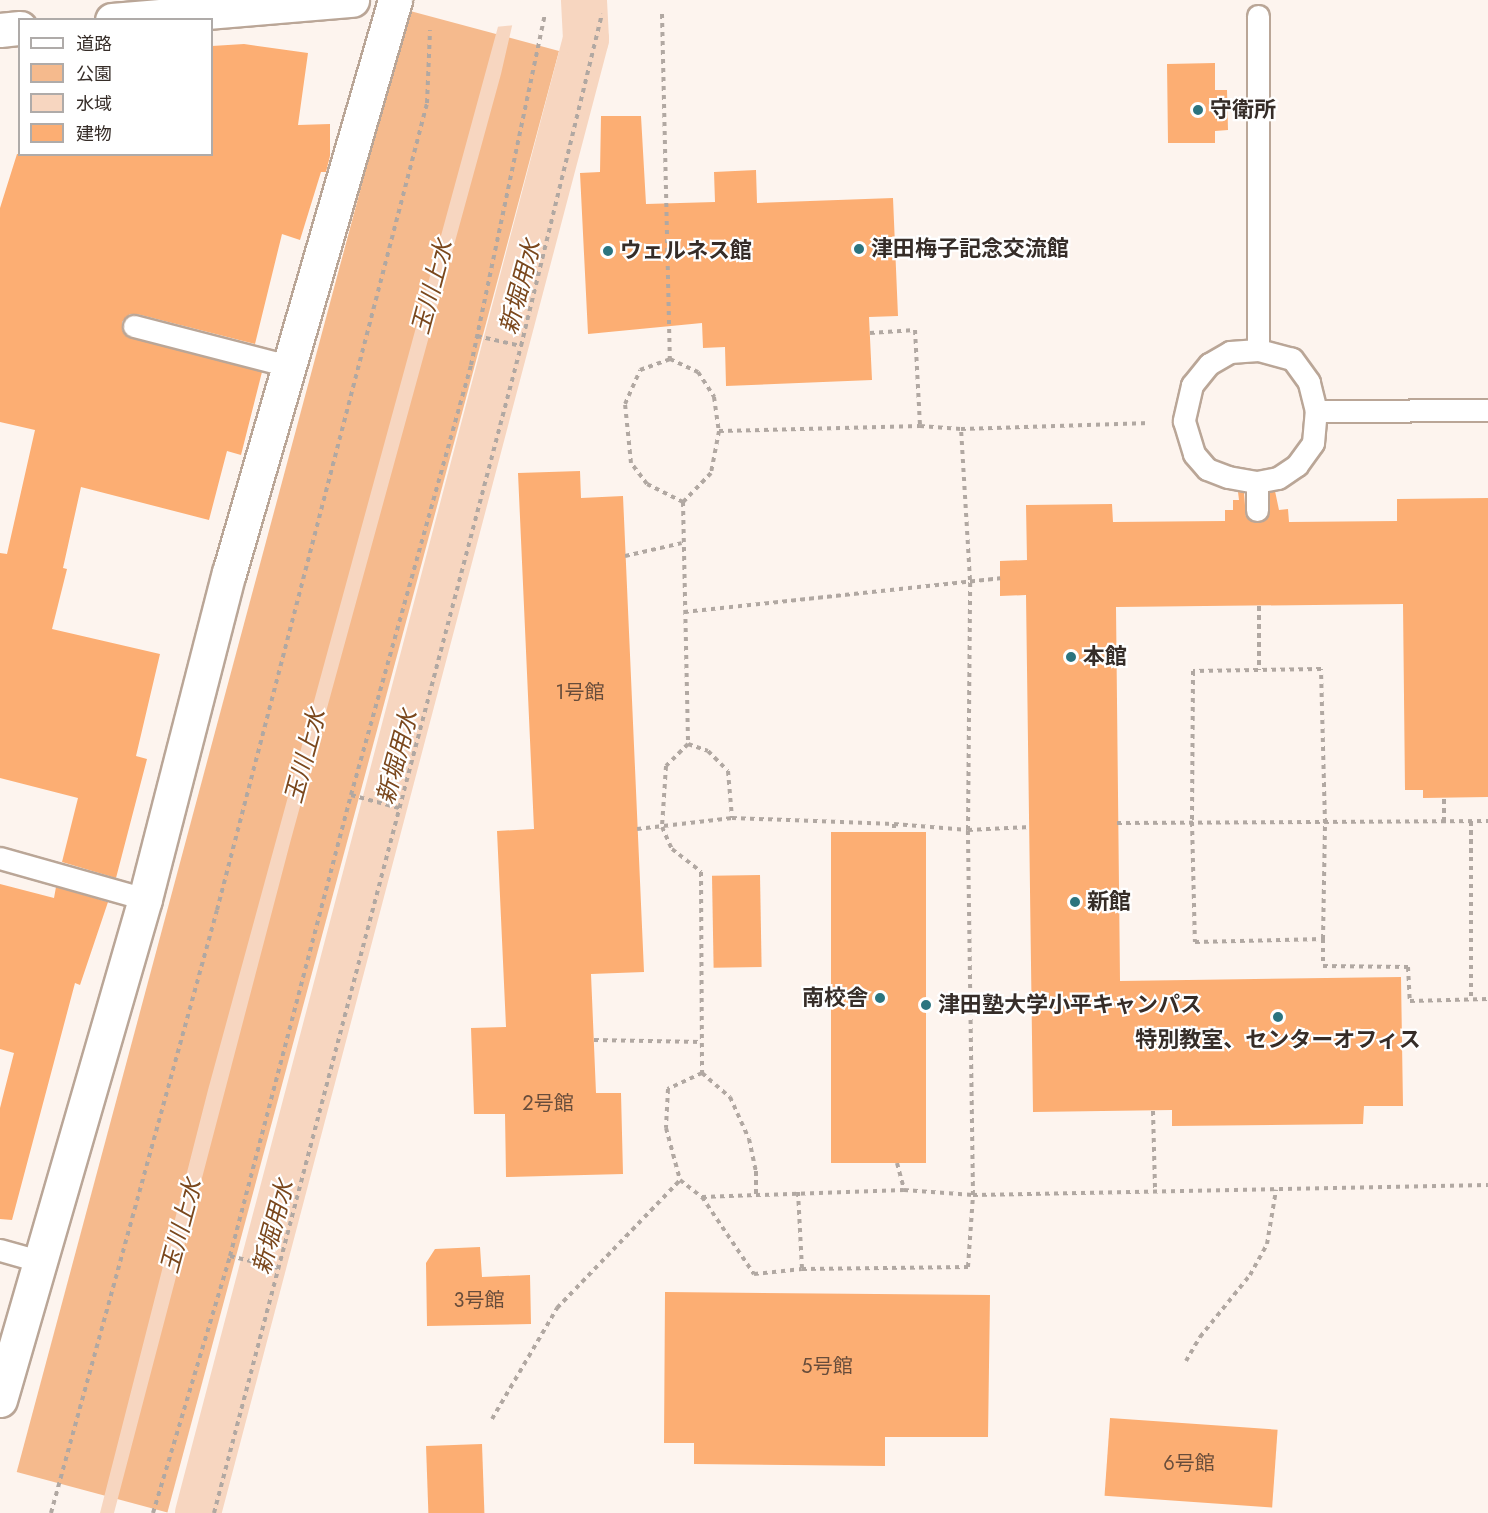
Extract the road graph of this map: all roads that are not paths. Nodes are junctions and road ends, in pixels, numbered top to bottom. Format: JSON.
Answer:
{"nodes":[{"id":1,"x":352,"y":0,"type":"edge"},
{"id":2,"x":395,"y":0,"type":"edge"},
{"id":3,"x":1258,"y":16,"type":"dead end"},
{"id":4,"x":136,"y":18,"type":"edge"},
{"id":5,"x":18,"y":28,"type":"edge"},
{"id":6,"x":0,"y":30,"type":"edge"},
{"id":7,"x":134,"y":326,"type":"dead end"},
{"id":8,"x":1258,"y":350,"type":"junction"},
{"id":9,"x":289,"y":366,"type":"junction"},
{"id":10,"x":1488,"y":410,"type":"edge"},
{"id":11,"x":1316,"y":411,"type":"junction"},
{"id":12,"x":1257,"y":482,"type":"junction"},
{"id":13,"x":1257,"y":510,"type":"dead end"},
{"id":14,"x":0,"y":858,"type":"edge"},
{"id":15,"x":145,"y":899,"type":"junction"},
{"id":16,"x":0,"y":1250,"type":"edge"},
{"id":17,"x":39,"y":1261,"type":"junction"},
{"id":18,"x":0,"y":1400,"type":"edge"}],
"edges":[{"from":1,"to":4,"type":"street"},
{"from":2,"to":9,"type":"street"},
{"from":3,"to":8,"type":"lane"},
{"from":5,"to":6,"type":"street"},
{"from":7,"to":9,"type":"lane"},
{"from":8,"to":11,"type":"lane"},
{"from":8,"to":12,"type":"lane"},
{"from":9,"to":15,"type":"street"},
{"from":10,"to":11,"type":"lane"},
{"from":11,"to":12,"type":"lane"},
{"from":12,"to":13,"type":"lane"},
{"from":14,"to":15,"type":"lane"},
{"from":15,"to":17,"type":"street"},
{"from":16,"to":17,"type":"lane"},
{"from":17,"to":18,"type":"street"}]}
